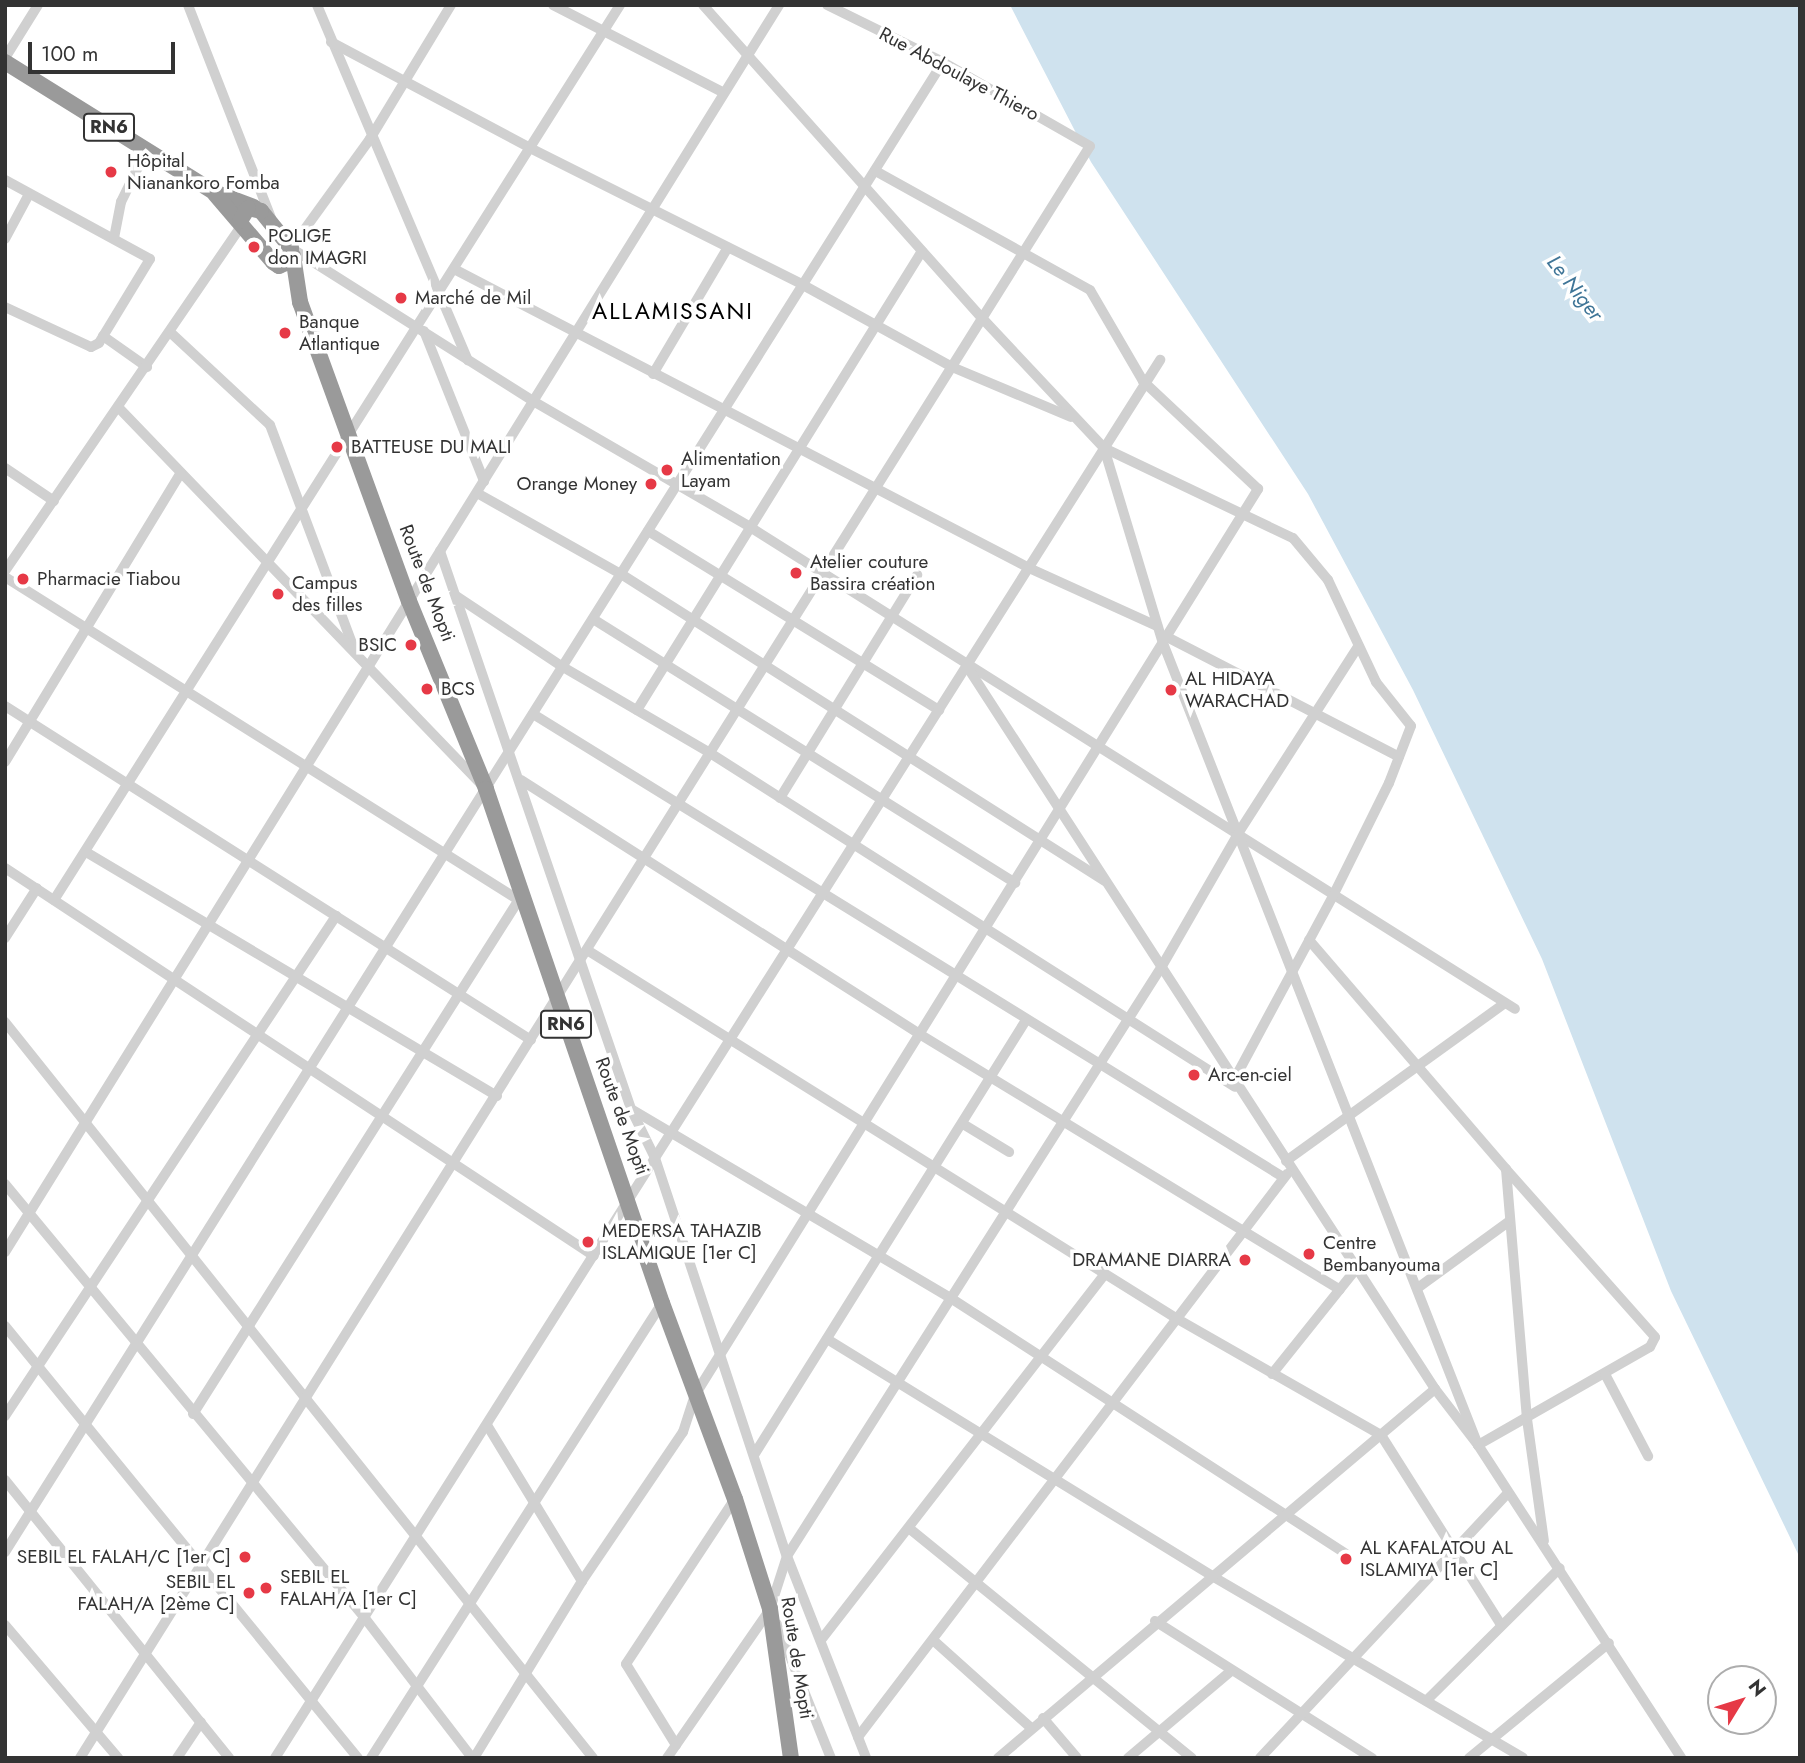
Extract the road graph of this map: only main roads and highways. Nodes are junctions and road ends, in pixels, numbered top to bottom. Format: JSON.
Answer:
{"nodes":[{"id":1,"x":5,"y":60,"type":"edge"},
{"id":2,"x":214,"y":192,"type":"junction"},
{"id":3,"x":254,"y":207,"type":"junction"},
{"id":4,"x":241,"y":223,"type":"junction"},
{"id":5,"x":292,"y":252,"type":"junction"},
{"id":6,"x":273,"y":262,"type":"junction"},
{"id":7,"x":300,"y":302,"type":"junction"},
{"id":8,"x":791,"y":1758,"type":"edge"}],
"edges":[{"from":1,"to":2,"type":"highway","number":"RN6"},
{"from":2,"to":3,"type":"highway","number":"RN6"},
{"from":2,"to":4,"type":"highway","number":"RN6"},
{"from":3,"to":4,"type":"highway"},
{"from":3,"to":5,"type":"highway"},
{"from":4,"to":6,"type":"highway","name":"Route de Mopti"},
{"from":5,"to":6,"type":"highway"},
{"from":5,"to":7,"type":"highway","name":"Route de Mopti","number":"RN6"},
{"from":6,"to":7,"type":"highway","name":"Route de Mopti","number":"RN6"},
{"from":7,"to":8,"type":"highway","name":"Route de Mopti","number":"RN6"}]}
